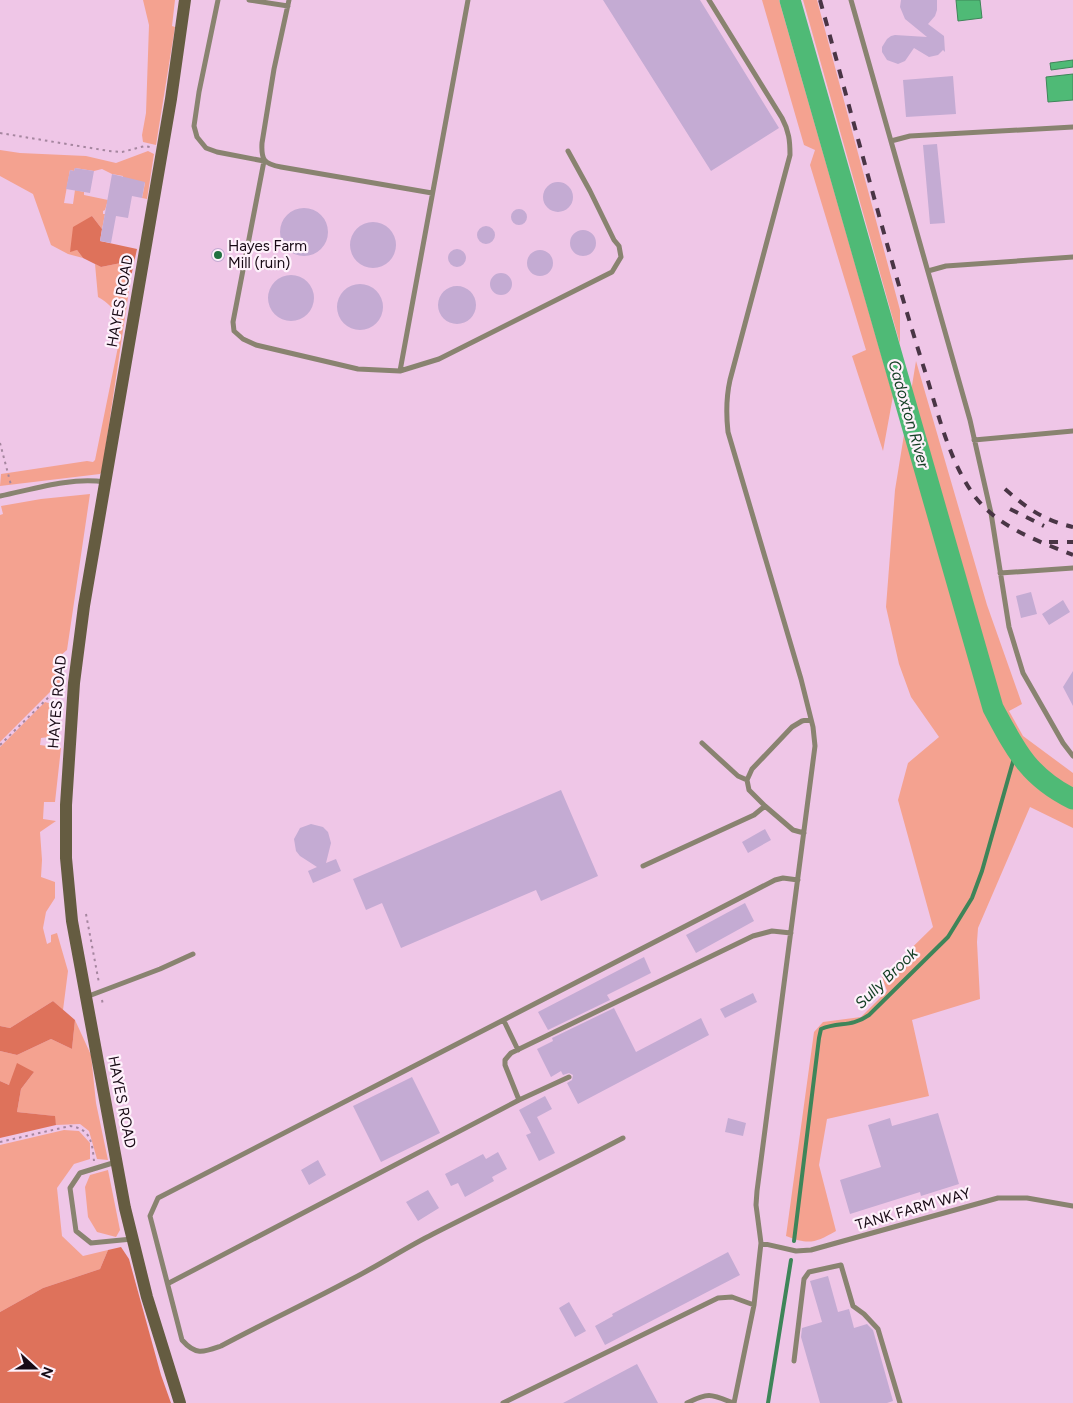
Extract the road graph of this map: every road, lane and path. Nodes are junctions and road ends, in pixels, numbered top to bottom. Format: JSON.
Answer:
{"nodes":[{"id":1,"x":185,"y":0,"type":"edge"},
{"id":2,"x":218,"y":0,"type":"edge"},
{"id":3,"x":249,"y":0,"type":"edge"},
{"id":4,"x":468,"y":0,"type":"edge"},
{"id":5,"x":709,"y":0,"type":"edge"},
{"id":6,"x":851,"y":0,"type":"edge"},
{"id":7,"x":289,"y":3,"type":"edge"},
{"id":8,"x":1073,"y":127,"type":"edge"},
{"id":9,"x":0,"y":133,"type":"edge"},
{"id":10,"x":891,"y":141,"type":"junction"},
{"id":11,"x":162,"y":150,"type":"junction"},
{"id":12,"x":568,"y":150,"type":"dead end"},
{"id":13,"x":264,"y":161,"type":"junction"},
{"id":14,"x":432,"y":193,"type":"junction"},
{"id":15,"x":1073,"y":257,"type":"edge"},
{"id":16,"x":928,"y":271,"type":"junction"},
{"id":17,"x":400,"y":371,"type":"junction"},
{"id":18,"x":1073,"y":431,"type":"edge"},
{"id":19,"x":974,"y":440,"type":"junction"},
{"id":20,"x":0,"y":443,"type":"edge"},
{"id":21,"x":106,"y":482,"type":"junction"},
{"id":22,"x":13,"y":493,"type":"junction"},
{"id":23,"x":0,"y":496,"type":"edge"},
{"id":24,"x":1073,"y":568,"type":"edge"},
{"id":25,"x":1000,"y":573,"type":"junction"},
{"id":26,"x":74,"y":683,"type":"junction"},
{"id":27,"x":811,"y":719,"type":"junction"},
{"id":28,"x":702,"y":743,"type":"dead end"},
{"id":29,"x":0,"y":745,"type":"edge"},
{"id":30,"x":1073,"y":756,"type":"edge"},
{"id":31,"x":747,"y":780,"type":"junction"},
{"id":32,"x":765,"y":806,"type":"junction"},
{"id":33,"x":804,"y":833,"type":"junction"},
{"id":34,"x":643,"y":866,"type":"dead end"},
{"id":35,"x":798,"y":880,"type":"junction"},
{"id":36,"x":86,"y":914,"type":"dead end"},
{"id":37,"x":791,"y":933,"type":"junction"},
{"id":38,"x":193,"y":954,"type":"dead end"},
{"id":39,"x":100,"y":992,"type":"junction"},
{"id":40,"x":86,"y":997,"type":"junction"},
{"id":41,"x":103,"y":1006,"type":"dead end"},
{"id":42,"x":504,"y":1021,"type":"junction"},
{"id":43,"x":518,"y":1050,"type":"junction"},
{"id":44,"x":569,"y":1077,"type":"dead end"},
{"id":45,"x":519,"y":1100,"type":"junction"},
{"id":46,"x":623,"y":1138,"type":"dead end"},
{"id":47,"x":0,"y":1142,"type":"edge"},
{"id":48,"x":116,"y":1162,"type":"junction"},
{"id":49,"x":94,"y":1168,"type":"junction"},
{"id":50,"x":1073,"y":1206,"type":"edge"},
{"id":51,"x":132,"y":1238,"type":"junction"},
{"id":52,"x":761,"y":1243,"type":"junction"},
{"id":53,"x":169,"y":1283,"type":"junction"},
{"id":54,"x":754,"y":1305,"type":"junction"},
{"id":55,"x":794,"y":1361,"type":"dead end"},
{"id":56,"x":180,"y":1403,"type":"edge"},
{"id":57,"x":503,"y":1403,"type":"edge"},
{"id":58,"x":687,"y":1403,"type":"edge"},
{"id":59,"x":733,"y":1403,"type":"edge"},
{"id":60,"x":900,"y":1403,"type":"edge"}],
"edges":[{"from":1,"to":11,"type":"street","name":"HAYES ROAD"},
{"from":2,"to":13,"type":"lane"},
{"from":3,"to":7,"type":"lane"},
{"from":4,"to":14,"type":"lane"},
{"from":5,"to":27,"type":"lane"},
{"from":6,"to":10,"type":"lane"},
{"from":7,"to":13,"type":"lane"},
{"from":8,"to":10,"type":"lane"},
{"from":9,"to":11,"type":"path"},
{"from":10,"to":16,"type":"lane"},
{"from":11,"to":21,"type":"street","name":"HAYES ROAD"},
{"from":12,"to":17,"type":"lane"},
{"from":13,"to":14,"type":"lane"},
{"from":13,"to":17,"type":"lane"},
{"from":14,"to":17,"type":"lane"},
{"from":15,"to":16,"type":"lane"},
{"from":16,"to":19,"type":"lane"},
{"from":18,"to":19,"type":"lane"},
{"from":19,"to":25,"type":"lane"},
{"from":20,"to":22,"type":"path"},
{"from":21,"to":22,"type":"lane"},
{"from":21,"to":26,"type":"street","name":"HAYES ROAD"},
{"from":22,"to":23,"type":"lane"},
{"from":24,"to":25,"type":"lane"},
{"from":25,"to":30,"type":"lane"},
{"from":26,"to":29,"type":"path"},
{"from":26,"to":40,"type":"street","name":"HAYES ROAD"},
{"from":27,"to":31,"type":"lane"},
{"from":27,"to":33,"type":"lane"},
{"from":28,"to":31,"type":"lane"},
{"from":31,"to":32,"type":"lane"},
{"from":32,"to":33,"type":"lane"},
{"from":32,"to":34,"type":"lane"},
{"from":33,"to":35,"type":"lane"},
{"from":35,"to":37,"type":"lane"},
{"from":35,"to":42,"type":"lane"},
{"from":36,"to":39,"type":"path"},
{"from":37,"to":43,"type":"lane"},
{"from":37,"to":52,"type":"lane"},
{"from":38,"to":39,"type":"lane"},
{"from":39,"to":40,"type":"lane"},
{"from":39,"to":41,"type":"path"},
{"from":40,"to":48,"type":"street","name":"HAYES ROAD"},
{"from":42,"to":43,"type":"lane"},
{"from":42,"to":53,"type":"lane"},
{"from":43,"to":45,"type":"lane"},
{"from":44,"to":45,"type":"lane"},
{"from":45,"to":53,"type":"lane"},
{"from":46,"to":53,"type":"lane"},
{"from":47,"to":49,"type":"path"},
{"from":48,"to":49,"type":"lane"},
{"from":48,"to":51,"type":"street","name":"HAYES ROAD"},
{"from":49,"to":51,"type":"lane"},
{"from":50,"to":52,"type":"lane","name":"TANK FARM WAY"},
{"from":51,"to":56,"type":"street","name":"HAYES ROAD"},
{"from":52,"to":54,"type":"lane"},
{"from":54,"to":57,"type":"lane"},
{"from":54,"to":59,"type":"lane"},
{"from":55,"to":60,"type":"lane"},
{"from":58,"to":59,"type":"lane"}]}
